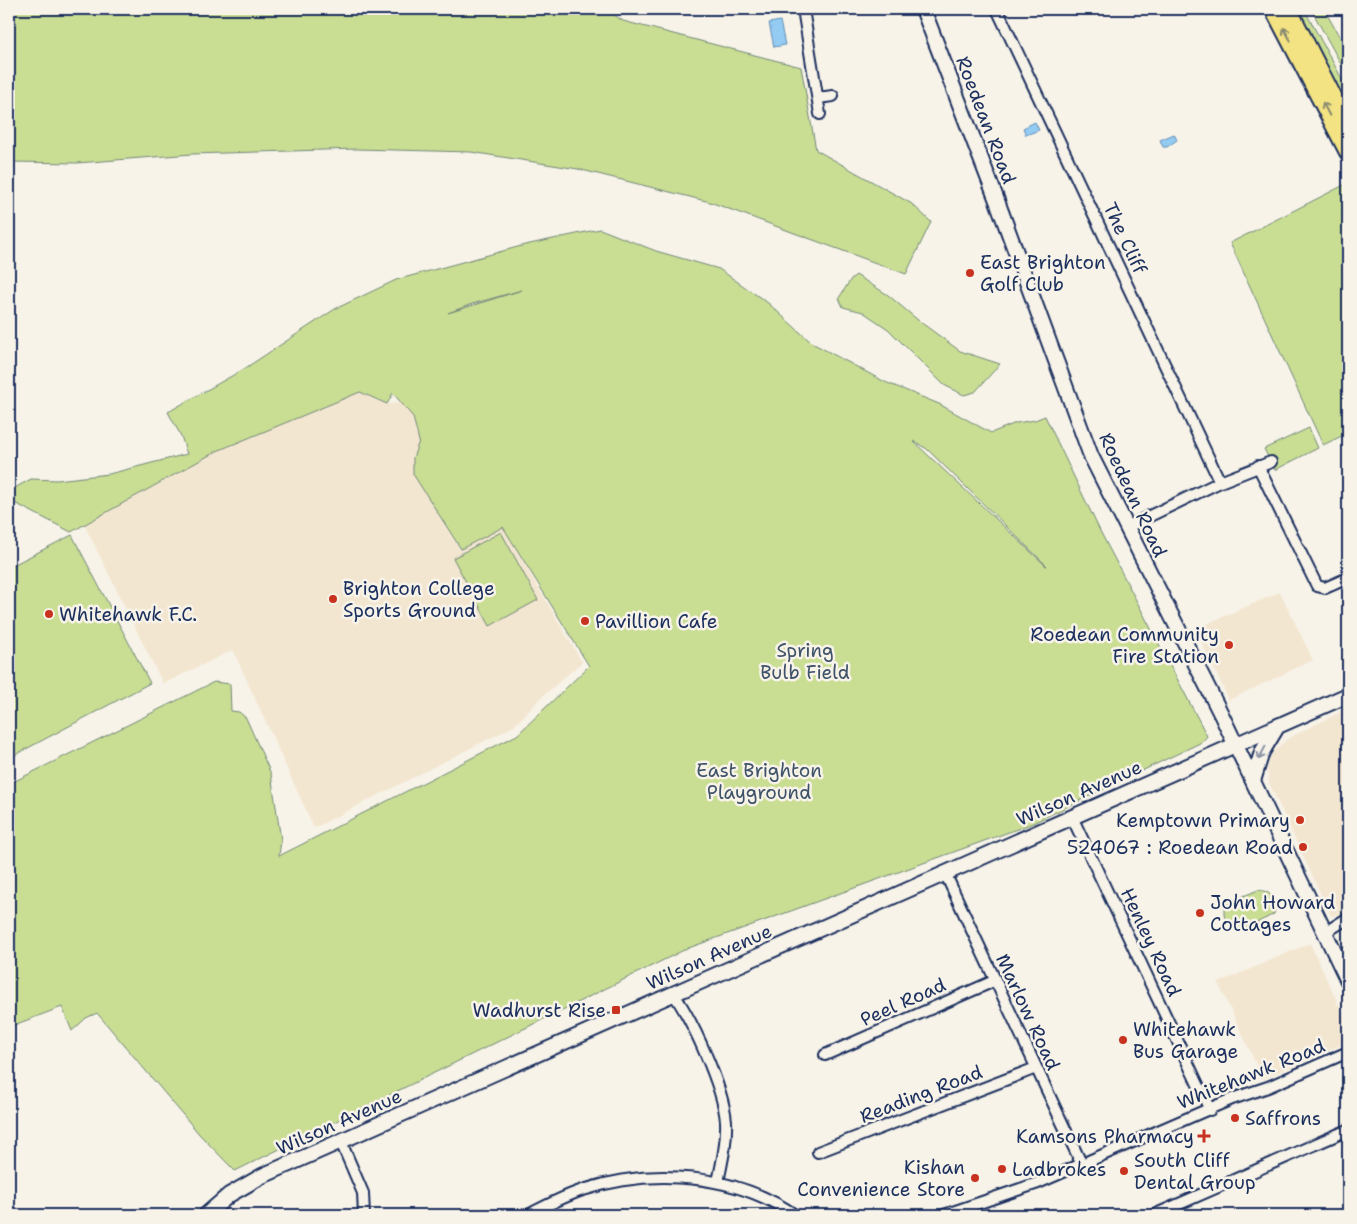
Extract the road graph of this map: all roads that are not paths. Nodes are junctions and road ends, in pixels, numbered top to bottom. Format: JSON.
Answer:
{"nodes":[{"id":1,"x":803,"y":9,"type":"edge"},
{"id":2,"x":923,"y":9,"type":"edge"},
{"id":3,"x":997,"y":9,"type":"edge"},
{"id":4,"x":1273,"y":9,"type":"edge"},
{"id":5,"x":1289,"y":9,"type":"edge"},
{"id":6,"x":833,"y":96,"type":"dead end"},
{"id":7,"x":818,"y":98,"type":"junction"},
{"id":8,"x":820,"y":114,"type":"dead end"},
{"id":9,"x":1348,"y":125,"type":"edge"},
{"id":10,"x":1348,"y":152,"type":"edge"},
{"id":11,"x":1271,"y":462,"type":"dead end"},
{"id":12,"x":1258,"y":466,"type":"junction"},
{"id":13,"x":1220,"y":482,"type":"junction"},
{"id":14,"x":1127,"y":528,"type":"junction"},
{"id":15,"x":1348,"y":578,"type":"edge"},
{"id":16,"x":1348,"y":695,"type":"edge"},
{"id":17,"x":1277,"y":727,"type":"junction"},
{"id":18,"x":1234,"y":745,"type":"junction"},
{"id":19,"x":1253,"y":781,"type":"junction"},
{"id":20,"x":1072,"y":817,"type":"junction"},
{"id":21,"x":944,"y":873,"type":"junction"},
{"id":22,"x":1348,"y":918,"type":"edge"},
{"id":23,"x":1326,"y":932,"type":"junction"},
{"id":24,"x":994,"y":980,"type":"junction"},
{"id":25,"x":1348,"y":981,"type":"edge"},
{"id":26,"x":673,"y":993,"type":"junction"},
{"id":27,"x":1348,"y":1052,"type":"edge"},
{"id":28,"x":825,"y":1055,"type":"dead end"},
{"id":29,"x":1036,"y":1068,"type":"junction"},
{"id":30,"x":1210,"y":1110,"type":"junction"},
{"id":31,"x":1348,"y":1130,"type":"edge"},
{"id":32,"x":341,"y":1142,"type":"junction"},
{"id":33,"x":818,"y":1152,"type":"dead end"},
{"id":34,"x":1082,"y":1165,"type":"junction"},
{"id":35,"x":718,"y":1182,"type":"junction"},
{"id":36,"x":1348,"y":1213,"type":"edge"},
{"id":37,"x":206,"y":1215,"type":"edge"},
{"id":38,"x":364,"y":1215,"type":"edge"},
{"id":39,"x":528,"y":1215,"type":"edge"},
{"id":40,"x":795,"y":1215,"type":"edge"},
{"id":41,"x":944,"y":1215,"type":"edge"},
{"id":42,"x":1154,"y":1215,"type":"edge"},
{"id":43,"x":1344,"y":1215,"type":"edge"}],
"edges":[{"from":1,"to":7,"type":"street"},
{"from":2,"to":14,"type":"street","name":"Roedean Road"},
{"from":3,"to":13,"type":"street","name":"The Cliff"},
{"from":10,"to":4,"type":"main road","one_way":true},
{"from":5,"to":9,"type":"main road"},
{"from":6,"to":7,"type":"street"},
{"from":7,"to":8,"type":"street"},
{"from":11,"to":12,"type":"street"},
{"from":12,"to":13,"type":"street"},
{"from":12,"to":15,"type":"street"},
{"from":13,"to":14,"type":"street"},
{"from":14,"to":18,"type":"street","name":"Roedean Road"},
{"from":16,"to":17,"type":"street","name":"Wilson Avenue"},
{"from":17,"to":18,"type":"street","name":"Wilson Avenue"},
{"from":17,"to":19,"type":"street","one_way":true},
{"from":18,"to":19,"type":"street","name":"Roedean Road"},
{"from":18,"to":20,"type":"street","name":"Wilson Avenue"},
{"from":19,"to":23,"type":"street","name":"Roedean Road"},
{"from":20,"to":21,"type":"street","name":"Wilson Avenue"},
{"from":20,"to":30,"type":"street","name":"Henley Road"},
{"from":21,"to":24,"type":"street","name":"Marlow Road"},
{"from":21,"to":26,"type":"street","name":"Wilson Avenue"},
{"from":22,"to":23,"type":"street"},
{"from":23,"to":25,"type":"street","name":"Roedean Road"},
{"from":24,"to":28,"type":"street","name":"Peel Road"},
{"from":24,"to":29,"type":"street","name":"Marlow Road"},
{"from":26,"to":32,"type":"street","name":"Wilson Avenue"},
{"from":26,"to":35,"type":"street"},
{"from":27,"to":30,"type":"street","name":"Whitehawk Road"},
{"from":29,"to":33,"type":"street","name":"Reading Road"},
{"from":29,"to":34,"type":"street","name":"Marlow Road"},
{"from":30,"to":34,"type":"street","name":"Whitehawk Road"},
{"from":31,"to":42,"type":"street"},
{"from":32,"to":37,"type":"street","name":"Wilson Avenue"},
{"from":32,"to":38,"type":"street"},
{"from":34,"to":41,"type":"street","name":"Whitehawk Road"},
{"from":35,"to":39,"type":"street"},
{"from":35,"to":40,"type":"street"},
{"from":36,"to":43,"type":"street"}]}
